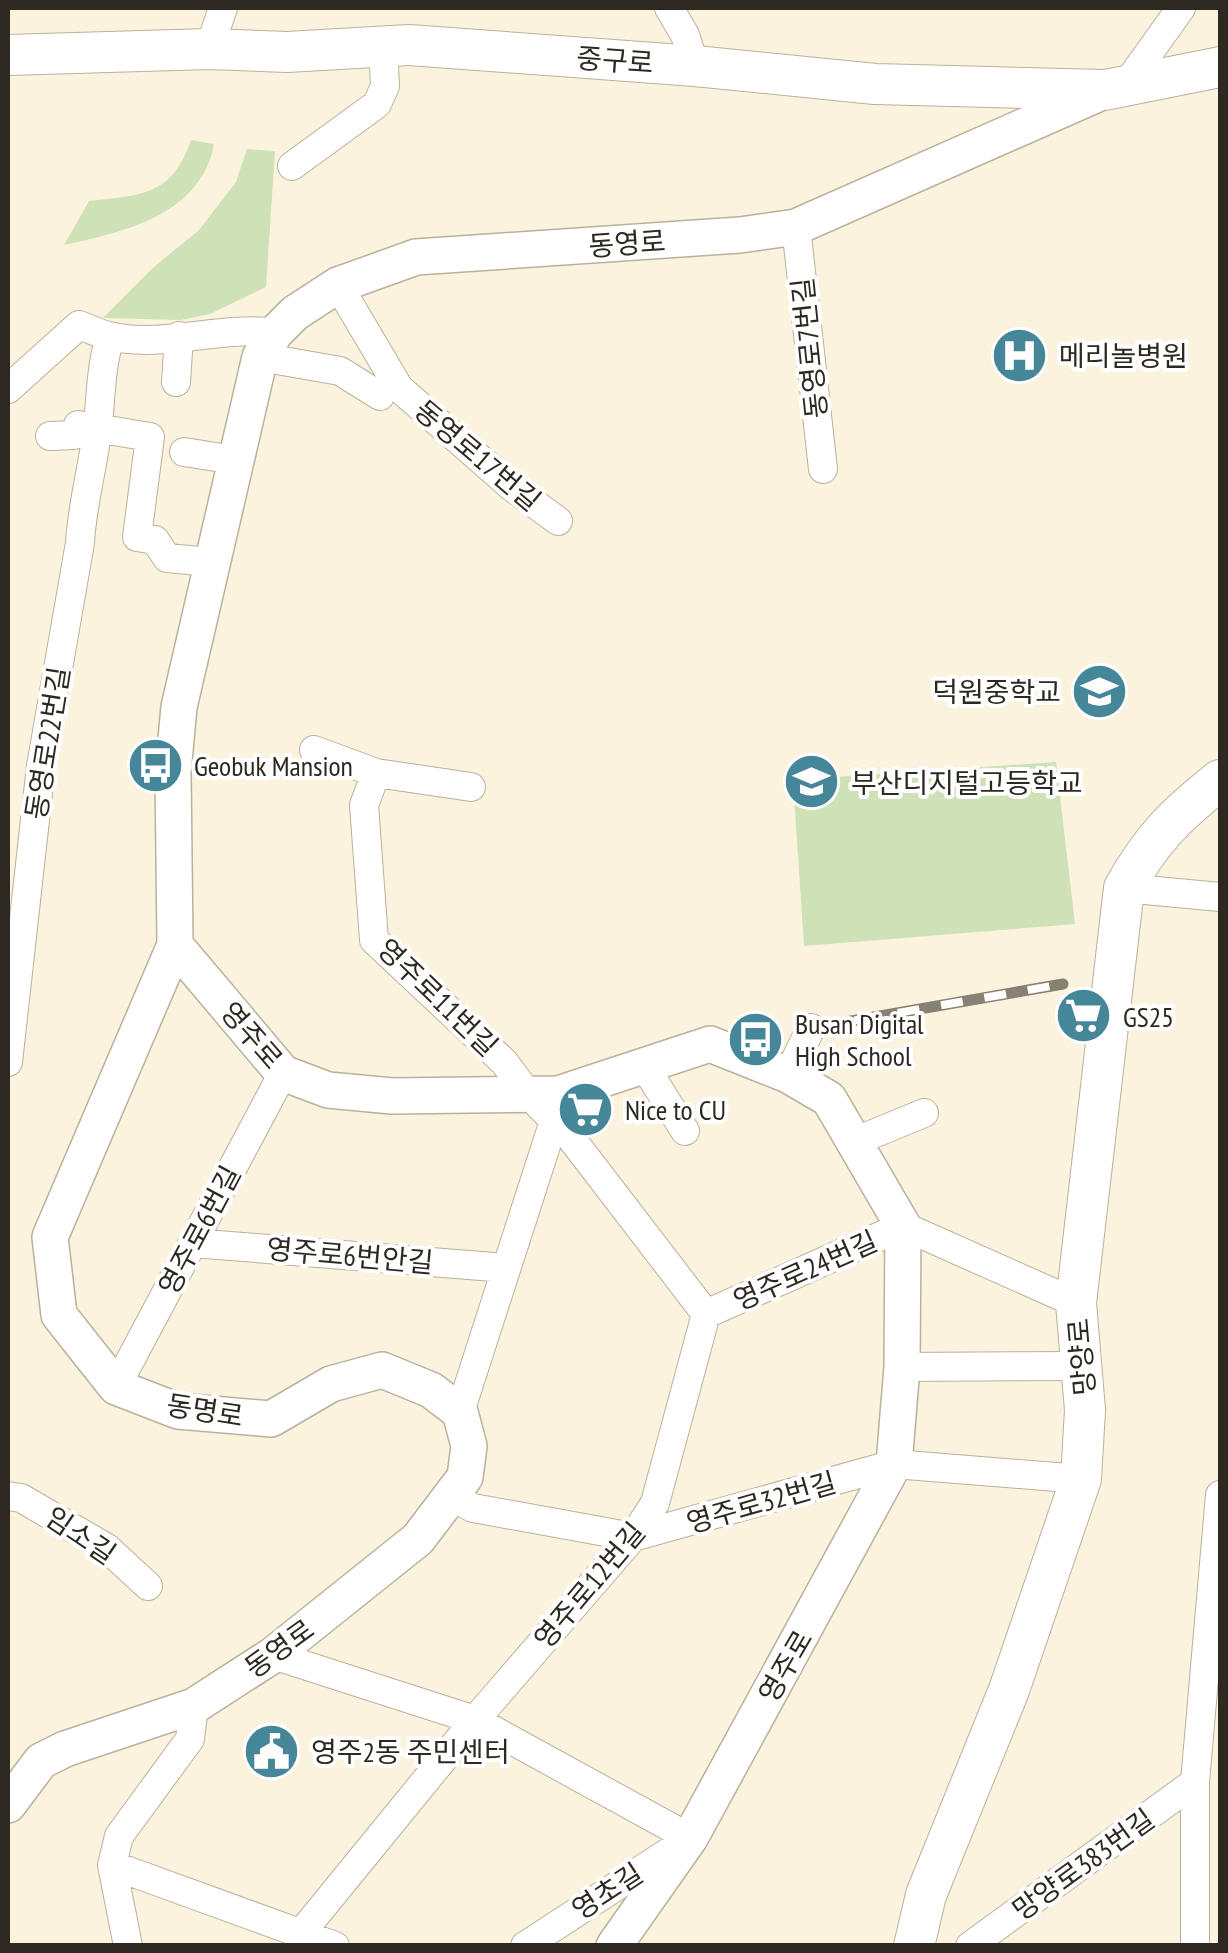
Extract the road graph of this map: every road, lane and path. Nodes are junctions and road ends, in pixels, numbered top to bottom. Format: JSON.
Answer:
{"nodes":[{"id":1,"x":223,"y":8,"type":"edge"},
{"id":2,"x":669,"y":8,"type":"edge"},
{"id":3,"x":1182,"y":8,"type":"edge"},
{"id":4,"x":382,"y":46,"type":"junction"},
{"id":5,"x":209,"y":49,"type":"junction"},
{"id":6,"x":8,"y":55,"type":"edge"},
{"id":7,"x":696,"y":66,"type":"junction"},
{"id":8,"x":1220,"y":67,"type":"edge"},
{"id":9,"x":1114,"y":89,"type":"junction"},
{"id":10,"x":292,"y":166,"type":"dead end"},
{"id":11,"x":796,"y":226,"type":"junction"},
{"id":12,"x":338,"y":285,"type":"junction"},
{"id":13,"x":110,"y":336,"type":"junction"},
{"id":14,"x":178,"y":336,"type":"junction"},
{"id":15,"x":268,"y":345,"type":"junction"},
{"id":16,"x":176,"y":382,"type":"dead end"},
{"id":17,"x":8,"y":390,"type":"edge"},
{"id":18,"x":390,"y":392,"type":"junction"},
{"id":19,"x":98,"y":427,"type":"junction"},
{"id":20,"x":50,"y":436,"type":"dead end"},
{"id":21,"x":184,"y":452,"type":"dead end"},
{"id":22,"x":234,"y":460,"type":"junction"},
{"id":23,"x":823,"y":469,"type":"dead end"},
{"id":24,"x":558,"y":522,"type":"dead end"},
{"id":25,"x":211,"y":562,"type":"junction"},
{"id":26,"x":314,"y":750,"type":"dead end"},
{"id":27,"x":376,"y":773,"type":"junction"},
{"id":28,"x":1220,"y":780,"type":"edge"},
{"id":29,"x":471,"y":787,"type":"dead end"},
{"id":30,"x":1124,"y":888,"type":"junction"},
{"id":31,"x":1220,"y":897,"type":"edge"},
{"id":32,"x":175,"y":945,"type":"junction"},
{"id":33,"x":811,"y":1028,"type":"dead end"},
{"id":34,"x":8,"y":1062,"type":"edge"},
{"id":35,"x":644,"y":1067,"type":"junction"},
{"id":36,"x":283,"y":1073,"type":"junction"},
{"id":37,"x":788,"y":1075,"type":"junction"},
{"id":38,"x":528,"y":1094,"type":"junction"},
{"id":39,"x":924,"y":1113,"type":"dead end"},
{"id":40,"x":554,"y":1121,"type":"junction"},
{"id":41,"x":685,"y":1132,"type":"dead end"},
{"id":42,"x":856,"y":1141,"type":"junction"},
{"id":43,"x":903,"y":1226,"type":"junction"},
{"id":44,"x":193,"y":1242,"type":"junction"},
{"id":45,"x":506,"y":1268,"type":"junction"},
{"id":46,"x":1076,"y":1304,"type":"junction"},
{"id":47,"x":706,"y":1314,"type":"junction"},
{"id":48,"x":902,"y":1366,"type":"junction"},
{"id":49,"x":1080,"y":1366,"type":"junction"},
{"id":50,"x":116,"y":1387,"type":"junction"},
{"id":51,"x":460,"y":1412,"type":"junction"},
{"id":52,"x":894,"y":1464,"type":"junction"},
{"id":53,"x":1082,"y":1479,"type":"junction"},
{"id":54,"x":1220,"y":1495,"type":"edge"},
{"id":55,"x":8,"y":1496,"type":"edge"},
{"id":56,"x":452,"y":1497,"type":"junction"},
{"id":57,"x":634,"y":1538,"type":"junction"},
{"id":58,"x":148,"y":1586,"type":"dead end"},
{"id":59,"x":273,"y":1655,"type":"junction"},
{"id":60,"x":194,"y":1706,"type":"junction"},
{"id":61,"x":475,"y":1720,"type":"junction"},
{"id":62,"x":1195,"y":1782,"type":"junction"},
{"id":63,"x":8,"y":1805,"type":"edge"},
{"id":64,"x":690,"y":1838,"type":"junction"},
{"id":65,"x":112,"y":1865,"type":"junction"},
{"id":66,"x":302,"y":1939,"type":"edge"},
{"id":67,"x":128,"y":1946,"type":"edge"},
{"id":68,"x":335,"y":1946,"type":"edge"},
{"id":69,"x":524,"y":1946,"type":"edge"},
{"id":70,"x":614,"y":1946,"type":"edge"},
{"id":71,"x":914,"y":1946,"type":"edge"},
{"id":72,"x":970,"y":1946,"type":"edge"},
{"id":73,"x":1194,"y":1946,"type":"edge"}],
"edges":[{"from":1,"to":5,"type":"street"},
{"from":2,"to":7,"type":"street"},
{"from":3,"to":9,"type":"street"},
{"from":4,"to":5,"type":"main road","name":"중구로"},
{"from":4,"to":7,"type":"main road","name":"중구로"},
{"from":4,"to":10,"type":"street"},
{"from":5,"to":6,"type":"main road","name":"중구로"},
{"from":7,"to":9,"type":"main road","name":"중구로"},
{"from":8,"to":9,"type":"main road","name":"중구로"},
{"from":9,"to":11,"type":"street","name":"동영로"},
{"from":11,"to":12,"type":"street","name":"동영로"},
{"from":11,"to":23,"type":"street","name":"동영로7번길"},
{"from":12,"to":15,"type":"street","name":"동영로"},
{"from":12,"to":18,"type":"street"},
{"from":13,"to":14,"type":"street"},
{"from":13,"to":17,"type":"street"},
{"from":13,"to":19,"type":"street","name":"동영로22번길"},
{"from":14,"to":15,"type":"street"},
{"from":14,"to":16,"type":"street"},
{"from":15,"to":18,"type":"street"},
{"from":15,"to":22,"type":"street"},
{"from":18,"to":24,"type":"street","name":"동영로17번길"},
{"from":19,"to":20,"type":"street"},
{"from":19,"to":25,"type":"street"},
{"from":19,"to":34,"type":"street","name":"동영로22번길"},
{"from":21,"to":22,"type":"street"},
{"from":22,"to":25,"type":"street"},
{"from":25,"to":32,"type":"street"},
{"from":26,"to":27,"type":"street"},
{"from":27,"to":29,"type":"street"},
{"from":27,"to":38,"type":"street","name":"영주로11번길"},
{"from":28,"to":30,"type":"main road","name":"망양로"},
{"from":30,"to":31,"type":"street"},
{"from":30,"to":46,"type":"main road","name":"망양로"},
{"from":32,"to":36,"type":"street","name":"영주로"},
{"from":32,"to":50,"type":"street"},
{"from":33,"to":37,"type":"street"},
{"from":35,"to":37,"type":"street","name":"영주로"},
{"from":35,"to":38,"type":"street","name":"영주로"},
{"from":35,"to":41,"type":"street"},
{"from":36,"to":38,"type":"street","name":"영주로"},
{"from":36,"to":44,"type":"street","name":"영주로6번길"},
{"from":37,"to":42,"type":"street","name":"영주로"},
{"from":38,"to":40,"type":"street"},
{"from":39,"to":42,"type":"street"},
{"from":40,"to":45,"type":"street"},
{"from":40,"to":47,"type":"street"},
{"from":42,"to":43,"type":"street","name":"영주로"},
{"from":43,"to":46,"type":"street"},
{"from":43,"to":47,"type":"street","name":"영주로24번길"},
{"from":43,"to":48,"type":"street","name":"영주로"},
{"from":44,"to":45,"type":"street","name":"영주로6번안길"},
{"from":44,"to":50,"type":"street","name":"영주로6번길"},
{"from":45,"to":51,"type":"street"},
{"from":46,"to":49,"type":"main road","name":"망양로"},
{"from":47,"to":57,"type":"street","name":"영주로12번길"},
{"from":48,"to":49,"type":"street"},
{"from":48,"to":52,"type":"street","name":"영주로"},
{"from":49,"to":53,"type":"main road","name":"망양로"},
{"from":50,"to":51,"type":"street","name":"동명로"},
{"from":51,"to":56,"type":"street","name":"동영로"},
{"from":52,"to":53,"type":"street"},
{"from":52,"to":57,"type":"street","name":"영주로32번길"},
{"from":52,"to":64,"type":"street","name":"영주로"},
{"from":53,"to":71,"type":"main road","name":"망양로"},
{"from":54,"to":62,"type":"street"},
{"from":55,"to":58,"type":"street","name":"임소길"},
{"from":56,"to":57,"type":"street","name":"영주로32번길"},
{"from":56,"to":59,"type":"street","name":"동영로"},
{"from":57,"to":61,"type":"street","name":"영주로12번길"},
{"from":59,"to":60,"type":"street","name":"동영로"},
{"from":59,"to":61,"type":"street"},
{"from":60,"to":63,"type":"street","name":"동영로"},
{"from":60,"to":65,"type":"street"},
{"from":61,"to":64,"type":"street"},
{"from":61,"to":66,"type":"street","name":"영주로12번길"},
{"from":62,"to":72,"type":"street","name":"망양로383번길"},
{"from":62,"to":73,"type":"street"},
{"from":64,"to":69,"type":"street","name":"영초길"},
{"from":64,"to":70,"type":"street","name":"영주로"},
{"from":65,"to":66,"type":"street"},
{"from":65,"to":67,"type":"street"},
{"from":66,"to":68,"type":"street"}]}
